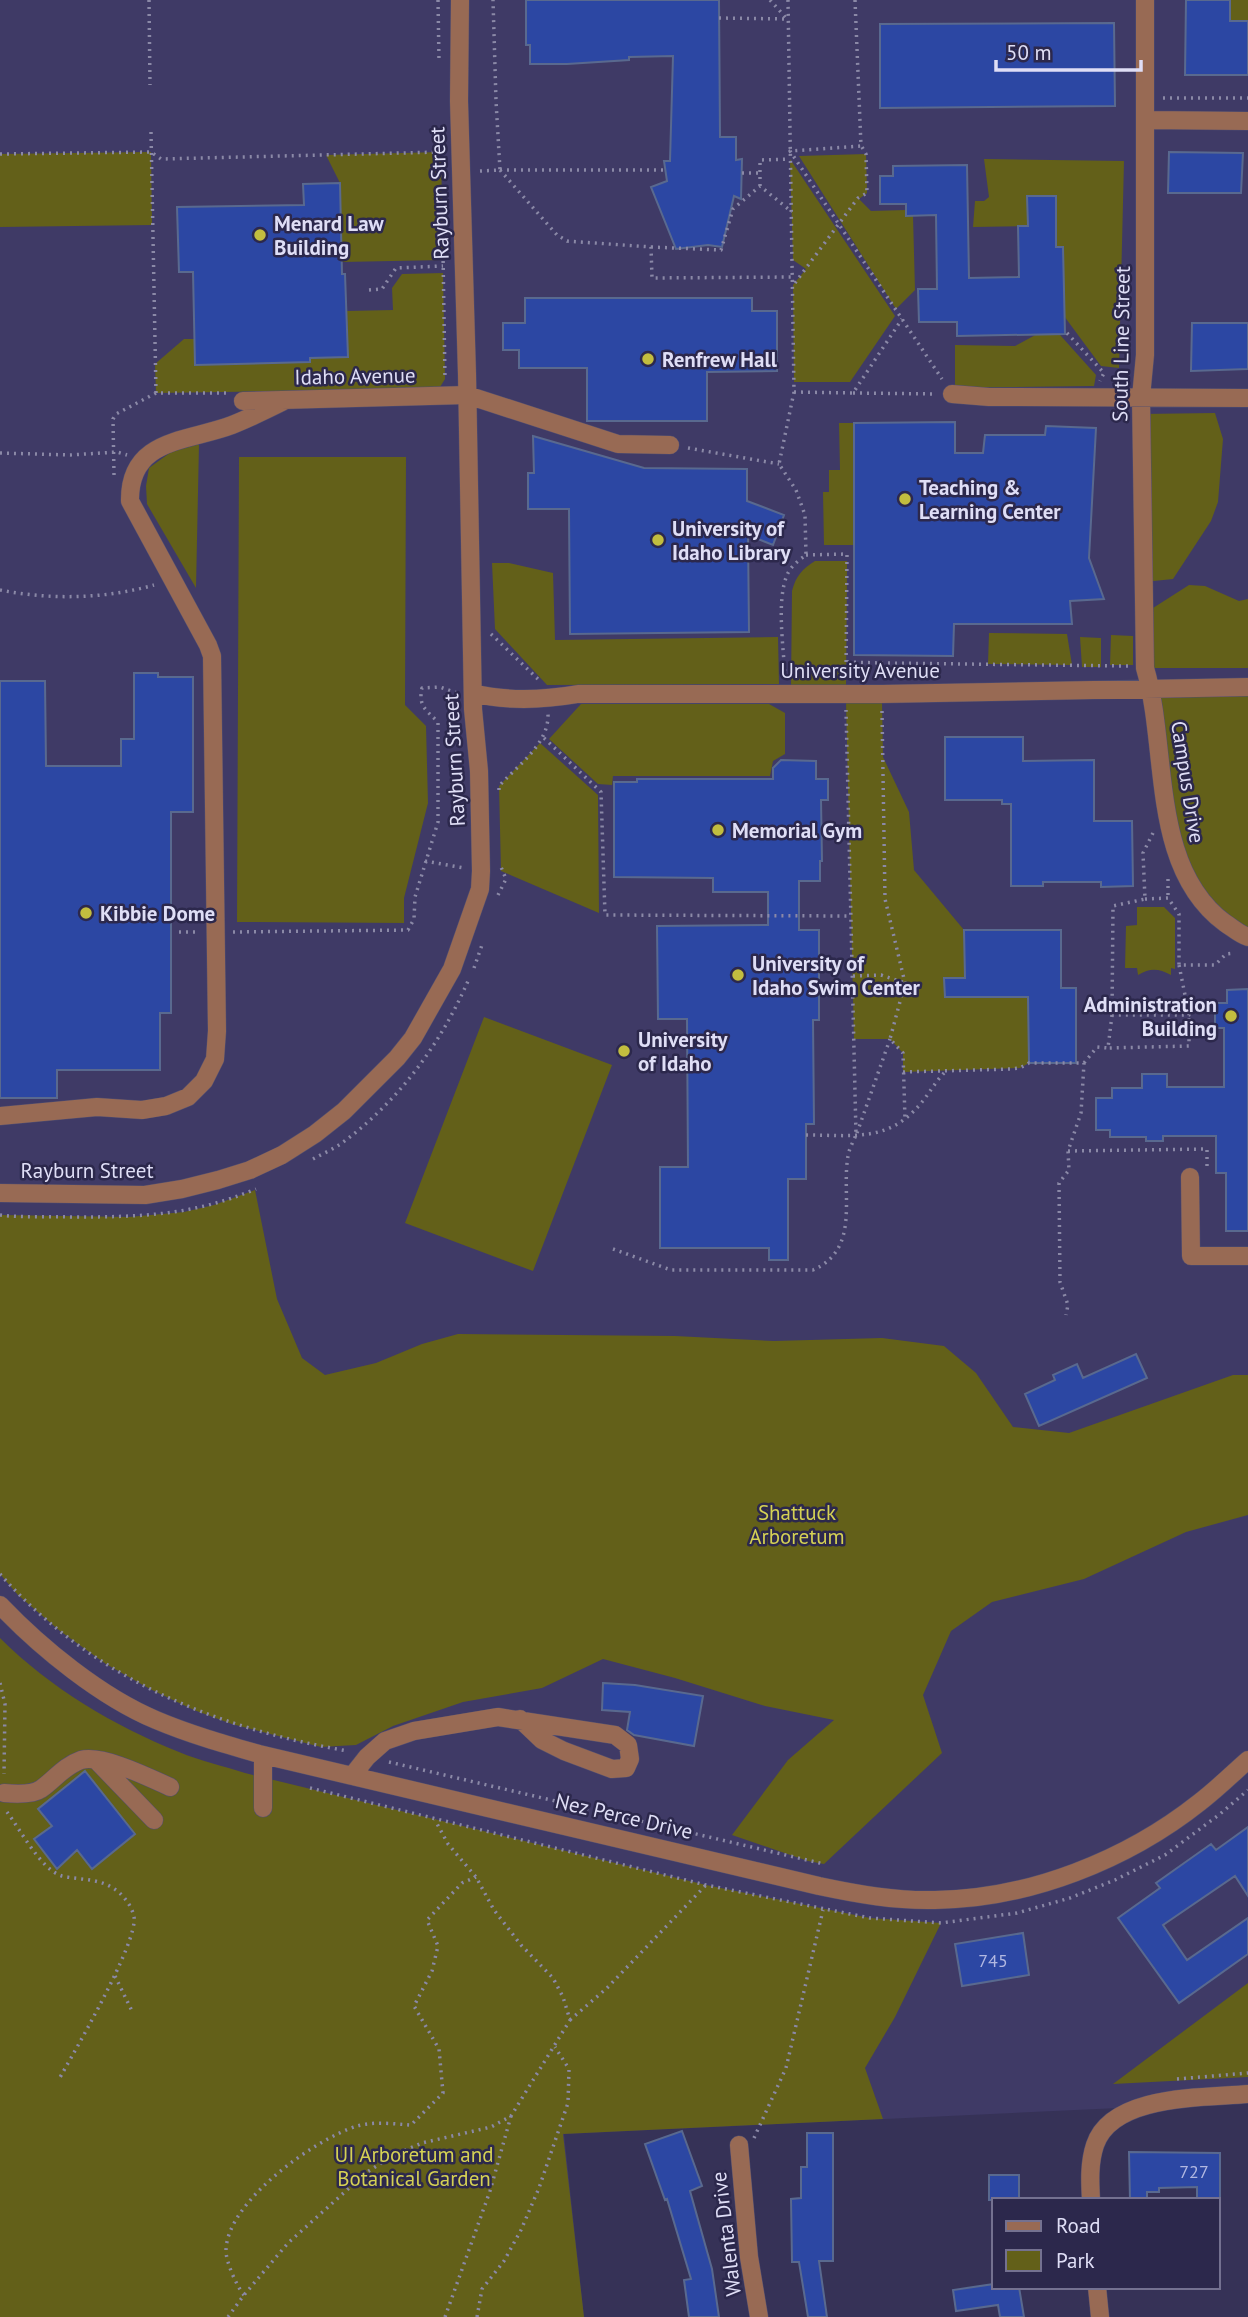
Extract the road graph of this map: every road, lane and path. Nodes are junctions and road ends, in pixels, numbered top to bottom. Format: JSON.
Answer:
{"nodes":[{"id":1,"x":149,"y":0,"type":"edge"},
{"id":2,"x":460,"y":0,"type":"edge"},
{"id":3,"x":493,"y":0,"type":"edge"},
{"id":4,"x":770,"y":0,"type":"edge"},
{"id":5,"x":788,"y":0,"type":"edge"},
{"id":6,"x":855,"y":0,"type":"edge"},
{"id":7,"x":1145,"y":0,"type":"edge"},
{"id":8,"x":719,"y":18,"type":"dead end"},
{"id":9,"x":787,"y":19,"type":"junction"},
{"id":10,"x":150,"y":85,"type":"dead end"},
{"id":11,"x":1158,"y":93,"type":"dead end"},
{"id":12,"x":1248,"y":98,"type":"edge"},
{"id":13,"x":1146,"y":120,"type":"junction"},
{"id":14,"x":1248,"y":121,"type":"edge"},
{"id":15,"x":150,"y":132,"type":"dead end"},
{"id":16,"x":861,"y":146,"type":"junction"},
{"id":17,"x":790,"y":151,"type":"junction"},
{"id":18,"x":151,"y":152,"type":"junction"},
{"id":19,"x":441,"y":152,"type":"dead end"},
{"id":20,"x":0,"y":154,"type":"edge"},
{"id":21,"x":790,"y":159,"type":"junction"},
{"id":22,"x":500,"y":170,"type":"junction"},
{"id":23,"x":665,"y":170,"type":"dead end"},
{"id":24,"x":742,"y":173,"type":"dead end"},
{"id":25,"x":760,"y":173,"type":"junction"},
{"id":26,"x":480,"y":183,"type":"dead end"},
{"id":27,"x":760,"y":186,"type":"junction"},
{"id":28,"x":792,"y":212,"type":"junction"},
{"id":29,"x":839,"y":226,"type":"junction"},
{"id":30,"x":652,"y":247,"type":"junction"},
{"id":31,"x":443,"y":266,"type":"dead end"},
{"id":32,"x":793,"y":277,"type":"junction"},
{"id":33,"x":793,"y":285,"type":"junction"},
{"id":34,"x":369,"y":290,"type":"dead end"},
{"id":35,"x":902,"y":318,"type":"junction"},
{"id":36,"x":1066,"y":333,"type":"dead end"},
{"id":37,"x":794,"y":392,"type":"junction"},
{"id":38,"x":156,"y":393,"type":"dead end"},
{"id":39,"x":853,"y":393,"type":"junction"},
{"id":40,"x":952,"y":394,"type":"junction"},
{"id":41,"x":467,"y":395,"type":"junction"},
{"id":42,"x":1085,"y":397,"type":"junction"},
{"id":43,"x":1141,"y":397,"type":"junction"},
{"id":44,"x":1248,"y":398,"type":"edge"},
{"id":45,"x":286,"y":400,"type":"junction"},
{"id":46,"x":243,"y":401,"type":"dead end"},
{"id":47,"x":670,"y":445,"type":"joint"},
{"id":48,"x":0,"y":453,"type":"edge"},
{"id":49,"x":142,"y":458,"type":"junction"},
{"id":50,"x":779,"y":464,"type":"junction"},
{"id":51,"x":806,"y":555,"type":"junction"},
{"id":52,"x":160,"y":584,"type":"dead end"},
{"id":53,"x":0,"y":590,"type":"edge"},
{"id":54,"x":491,"y":635,"type":"dead end"},
{"id":55,"x":847,"y":662,"type":"junction"},
{"id":56,"x":881,"y":663,"type":"junction"},
{"id":57,"x":1130,"y":666,"type":"dead end"},
{"id":58,"x":1248,"y":687,"type":"edge"},
{"id":59,"x":1151,"y":688,"type":"junction"},
{"id":60,"x":473,"y":692,"type":"junction"},
{"id":61,"x":785,"y":694,"type":"junction"},
{"id":62,"x":882,"y":694,"type":"junction"},
{"id":63,"x":846,"y":697,"type":"junction"},
{"id":64,"x":548,"y":700,"type":"junction"},
{"id":65,"x":544,"y":738,"type":"junction"},
{"id":66,"x":500,"y":798,"type":"dead end"},
{"id":67,"x":1160,"y":838,"type":"dead end"},
{"id":68,"x":501,"y":859,"type":"dead end"},
{"id":69,"x":1174,"y":882,"type":"dead end"},
{"id":70,"x":498,"y":895,"type":"dead end"},
{"id":71,"x":1168,"y":898,"type":"junction"},
{"id":72,"x":1145,"y":899,"type":"junction"},
{"id":73,"x":850,"y":916,"type":"junction"},
{"id":74,"x":179,"y":932,"type":"dead end"},
{"id":75,"x":215,"y":932,"type":"junction"},
{"id":76,"x":486,"y":933,"type":"dead end"},
{"id":77,"x":1248,"y":937,"type":"edge"},
{"id":78,"x":1237,"y":952,"type":"dead end"},
{"id":79,"x":1179,"y":965,"type":"junction"},
{"id":80,"x":853,"y":976,"type":"junction"},
{"id":81,"x":905,"y":983,"type":"junction"},
{"id":82,"x":1112,"y":1015,"type":"junction"},
{"id":83,"x":1189,"y":1015,"type":"junction"},
{"id":84,"x":890,"y":1039,"type":"junction"},
{"id":85,"x":1108,"y":1048,"type":"junction"},
{"id":86,"x":1084,"y":1063,"type":"junction"},
{"id":87,"x":903,"y":1072,"type":"junction"},
{"id":88,"x":945,"y":1072,"type":"junction"},
{"id":89,"x":0,"y":1116,"type":"edge"},
{"id":90,"x":905,"y":1119,"type":"junction"},
{"id":91,"x":806,"y":1135,"type":"dead end"},
{"id":92,"x":856,"y":1135,"type":"junction"},
{"id":93,"x":1068,"y":1151,"type":"junction"},
{"id":94,"x":308,"y":1162,"type":"dead end"},
{"id":95,"x":1198,"y":1177,"type":"joint"},
{"id":96,"x":266,"y":1184,"type":"dead end"},
{"id":97,"x":0,"y":1193,"type":"edge"},
{"id":98,"x":0,"y":1215,"type":"edge"},
{"id":99,"x":613,"y":1249,"type":"dead end"},
{"id":100,"x":1248,"y":1256,"type":"edge"},
{"id":101,"x":1066,"y":1315,"type":"dead end"},
{"id":102,"x":0,"y":1605,"type":"edge"},
{"id":103,"x":0,"y":1683,"type":"edge"},
{"id":104,"x":520,"y":1719,"type":"junction"},
{"id":105,"x":263,"y":1755,"type":"junction"},
{"id":106,"x":96,"y":1759,"type":"junction"},
{"id":107,"x":1248,"y":1760,"type":"edge"},
{"id":108,"x":352,"y":1776,"type":"junction"},
{"id":109,"x":170,"y":1787,"type":"dead end"},
{"id":110,"x":310,"y":1788,"type":"dead end"},
{"id":111,"x":2,"y":1798,"type":"edge"},
{"id":112,"x":263,"y":1808,"type":"dead end"},
{"id":113,"x":154,"y":1820,"type":"dead end"},
{"id":114,"x":435,"y":1820,"type":"junction"},
{"id":115,"x":476,"y":1877,"type":"junction"},
{"id":116,"x":823,"y":1910,"type":"dead end"},
{"id":117,"x":114,"y":1974,"type":"junction"},
{"id":118,"x":132,"y":2011,"type":"dead end"},
{"id":119,"x":570,"y":2020,"type":"junction"},
{"id":120,"x":555,"y":2047,"type":"junction"},
{"id":121,"x":58,"y":2081,"type":"dead end"},
{"id":122,"x":1248,"y":2094,"type":"edge"},
{"id":123,"x":511,"y":2116,"type":"junction"},
{"id":124,"x":746,"y":2141,"type":"joint"},
{"id":125,"x":1091,"y":2198,"type":"edge"},
{"id":126,"x":1097,"y":2289,"type":"edge"},
{"id":127,"x":244,"y":2295,"type":"junction"},
{"id":128,"x":228,"y":2317,"type":"edge"},
{"id":129,"x":445,"y":2317,"type":"edge"},
{"id":130,"x":477,"y":2317,"type":"edge"},
{"id":131,"x":759,"y":2317,"type":"edge"},
{"id":132,"x":1100,"y":2317,"type":"edge"}],
"edges":[{"from":1,"to":10,"type":"path"},
{"from":2,"to":41,"type":"street","name":"Rayburn Street"},
{"from":3,"to":22,"type":"path"},
{"from":4,"to":9,"type":"path"},
{"from":5,"to":9,"type":"path"},
{"from":6,"to":16,"type":"path"},
{"from":7,"to":13,"type":"street","name":"South Line Street"},
{"from":8,"to":9,"type":"path"},
{"from":9,"to":17,"type":"path"},
{"from":11,"to":12,"type":"path"},
{"from":13,"to":14,"type":"street"},
{"from":13,"to":43,"type":"street","name":"South Line Street"},
{"from":15,"to":18,"type":"path"},
{"from":16,"to":17,"type":"path"},
{"from":16,"to":29,"type":"path"},
{"from":17,"to":21,"type":"path"},
{"from":17,"to":29,"type":"path"},
{"from":18,"to":19,"type":"path"},
{"from":18,"to":20,"type":"path"},
{"from":18,"to":38,"type":"path"},
{"from":21,"to":25,"type":"path"},
{"from":21,"to":28,"type":"path"},
{"from":22,"to":23,"type":"path"},
{"from":22,"to":26,"type":"path"},
{"from":22,"to":30,"type":"path"},
{"from":24,"to":25,"type":"path"},
{"from":25,"to":27,"type":"path"},
{"from":27,"to":28,"type":"path"},
{"from":27,"to":30,"type":"path"},
{"from":28,"to":32,"type":"path"},
{"from":29,"to":33,"type":"path"},
{"from":29,"to":35,"type":"path"},
{"from":30,"to":32,"type":"path"},
{"from":31,"to":34,"type":"path"},
{"from":32,"to":33,"type":"path"},
{"from":33,"to":37,"type":"path"},
{"from":35,"to":39,"type":"path"},
{"from":35,"to":40,"type":"path"},
{"from":36,"to":42,"type":"path"},
{"from":37,"to":39,"type":"path"},
{"from":37,"to":50,"type":"path"},
{"from":39,"to":40,"type":"path"},
{"from":40,"to":42,"type":"street"},
{"from":41,"to":45,"type":"street","name":"Idaho Avenue"},
{"from":41,"to":47,"type":"street","name":"Idaho Avenue"},
{"from":41,"to":60,"type":"street","name":"Rayburn Street"},
{"from":42,"to":43,"type":"street"},
{"from":43,"to":44,"type":"street"},
{"from":43,"to":59,"type":"street","name":"South Line Street"},
{"from":45,"to":46,"type":"street","name":"Idaho Avenue"},
{"from":45,"to":49,"type":"street"},
{"from":47,"to":50,"type":"path"},
{"from":48,"to":49,"type":"path"},
{"from":49,"to":75,"type":"street"},
{"from":50,"to":51,"type":"path"},
{"from":51,"to":55,"type":"path"},
{"from":51,"to":61,"type":"path"},
{"from":52,"to":53,"type":"path"},
{"from":54,"to":64,"type":"path"},
{"from":55,"to":56,"type":"path"},
{"from":55,"to":63,"type":"path"},
{"from":56,"to":57,"type":"path"},
{"from":56,"to":62,"type":"path"},
{"from":58,"to":59,"type":"street","name":"University Avenue"},
{"from":59,"to":62,"type":"street","name":"University Avenue"},
{"from":59,"to":77,"type":"street","name":"Campus Drive"},
{"from":60,"to":64,"type":"street","name":"University Avenue"},
{"from":60,"to":75,"type":"path"},
{"from":60,"to":97,"type":"street","name":"Rayburn Street"},
{"from":61,"to":63,"type":"street","name":"University Avenue"},
{"from":61,"to":64,"type":"street","name":"University Avenue"},
{"from":62,"to":63,"type":"street","name":"University Avenue"},
{"from":62,"to":81,"type":"path"},
{"from":63,"to":73,"type":"path"},
{"from":64,"to":65,"type":"path"},
{"from":65,"to":66,"type":"path"},
{"from":65,"to":73,"type":"path"},
{"from":67,"to":72,"type":"path"},
{"from":68,"to":70,"type":"path"},
{"from":69,"to":71,"type":"path"},
{"from":71,"to":72,"type":"path"},
{"from":71,"to":79,"type":"path"},
{"from":72,"to":82,"type":"path"},
{"from":73,"to":80,"type":"path"},
{"from":74,"to":75,"type":"path"},
{"from":75,"to":89,"type":"street"},
{"from":76,"to":94,"type":"path"},
{"from":78,"to":79,"type":"path"},
{"from":79,"to":83,"type":"path"},
{"from":80,"to":81,"type":"path"},
{"from":80,"to":92,"type":"path"},
{"from":81,"to":84,"type":"path"},
{"from":82,"to":83,"type":"path"},
{"from":82,"to":85,"type":"path"},
{"from":83,"to":85,"type":"path"},
{"from":84,"to":87,"type":"path"},
{"from":84,"to":92,"type":"path"},
{"from":85,"to":86,"type":"path"},
{"from":86,"to":88,"type":"path"},
{"from":86,"to":93,"type":"path"},
{"from":87,"to":88,"type":"path"},
{"from":87,"to":90,"type":"path"},
{"from":88,"to":90,"type":"path"},
{"from":90,"to":92,"type":"path"},
{"from":91,"to":92,"type":"path"},
{"from":92,"to":99,"type":"path"},
{"from":93,"to":95,"type":"path"},
{"from":93,"to":101,"type":"path"},
{"from":95,"to":100,"type":"street"},
{"from":96,"to":98,"type":"path"},
{"from":102,"to":105,"type":"street","name":"Nez Perce Drive"},
{"from":103,"to":111,"type":"path"},
{"from":104,"to":104,"type":"street"},
{"from":104,"to":108,"type":"street"},
{"from":105,"to":108,"type":"street","name":"Nez Perce Drive"},
{"from":105,"to":112,"type":"street"},
{"from":106,"to":109,"type":"street"},
{"from":106,"to":111,"type":"street"},
{"from":106,"to":113,"type":"street"},
{"from":107,"to":108,"type":"street","name":"Nez Perce Drive"},
{"from":110,"to":114,"type":"path"},
{"from":111,"to":117,"type":"path"},
{"from":114,"to":115,"type":"path"},
{"from":114,"to":119,"type":"path"},
{"from":115,"to":119,"type":"path"},
{"from":115,"to":127,"type":"path"},
{"from":116,"to":124,"type":"path"},
{"from":117,"to":118,"type":"path"},
{"from":117,"to":121,"type":"path"},
{"from":119,"to":120,"type":"path"},
{"from":120,"to":123,"type":"path"},
{"from":120,"to":130,"type":"path"},
{"from":122,"to":125,"type":"street"},
{"from":123,"to":127,"type":"path"},
{"from":123,"to":129,"type":"path"},
{"from":124,"to":131,"type":"street","name":"Walenta Drive"},
{"from":126,"to":132,"type":"street"},
{"from":127,"to":128,"type":"path"}]}
